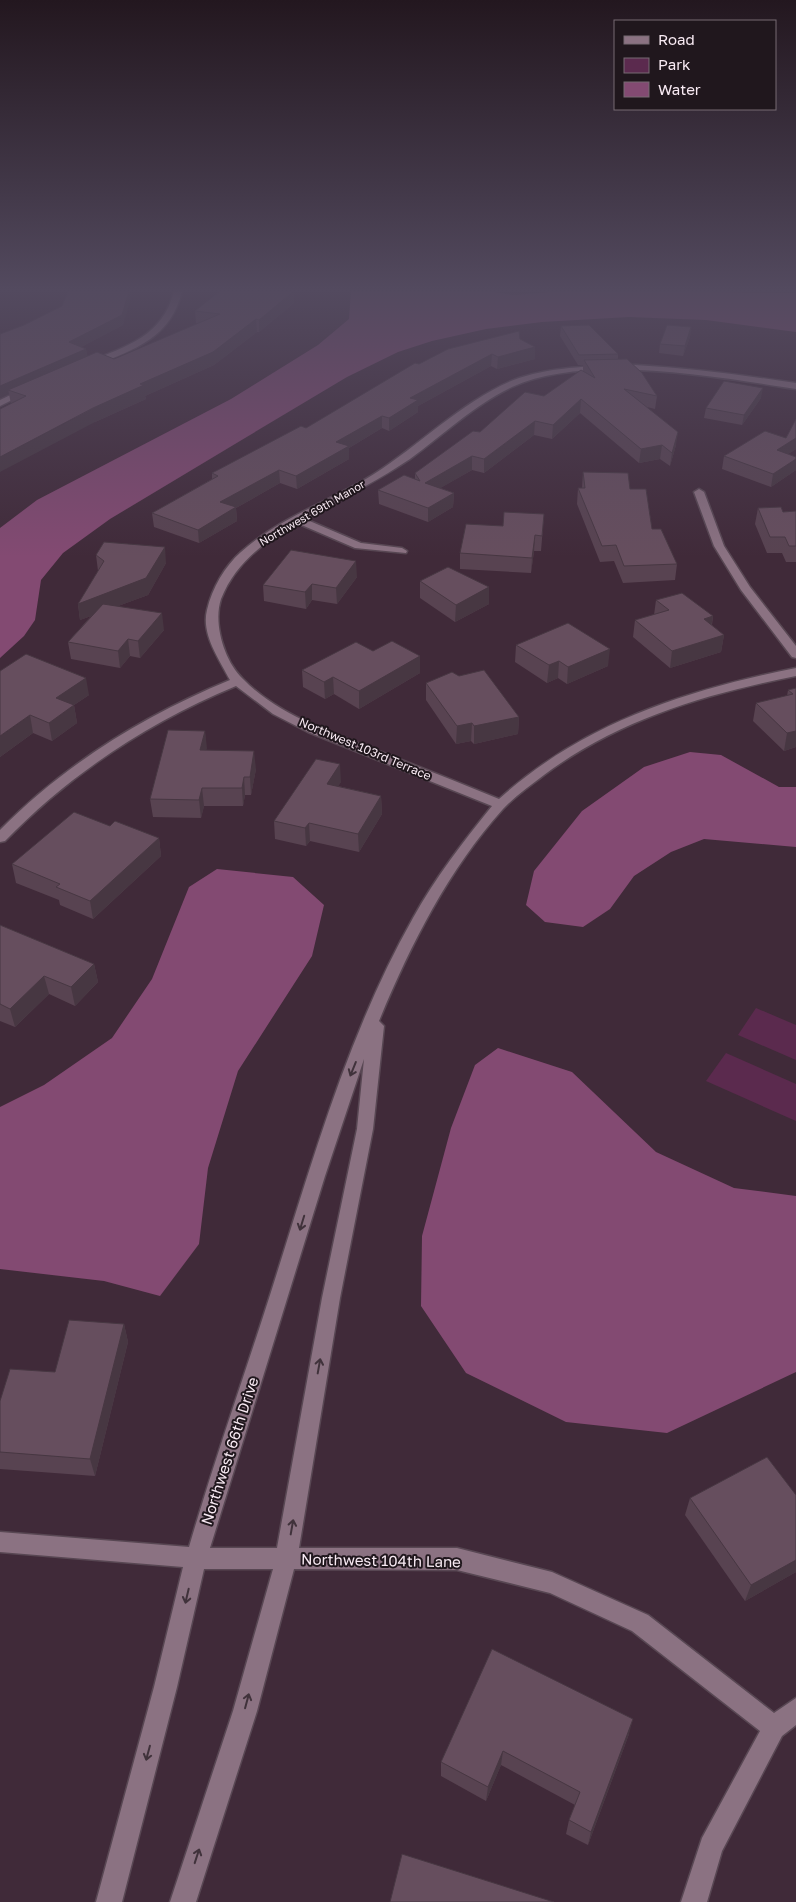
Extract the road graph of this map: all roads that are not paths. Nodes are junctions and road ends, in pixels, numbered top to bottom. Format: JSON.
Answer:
{"nodes":[{"id":1,"x":528,"y":380,"type":"edge"},
{"id":2,"x":754,"y":380,"type":"edge"},
{"id":3,"x":796,"y":386,"type":"edge"},
{"id":4,"x":33,"y":388,"type":"edge"},
{"id":5,"x":0,"y":403,"type":"edge"},
{"id":6,"x":699,"y":492,"type":"dead end"},
{"id":7,"x":299,"y":520,"type":"junction"},
{"id":8,"x":402,"y":551,"type":"dead end"},
{"id":9,"x":796,"y":654,"type":"edge"},
{"id":10,"x":796,"y":672,"type":"edge"},
{"id":11,"x":237,"y":681,"type":"junction"},
{"id":12,"x":500,"y":804,"type":"junction"},
{"id":13,"x":0,"y":838,"type":"edge"},
{"id":14,"x":378,"y":1007,"type":"junction"},
{"id":15,"x":0,"y":1542,"type":"edge"},
{"id":16,"x":196,"y":1558,"type":"junction"},
{"id":17,"x":286,"y":1560,"type":"junction"},
{"id":18,"x":796,"y":1710,"type":"edge"},
{"id":19,"x":774,"y":1728,"type":"junction"},
{"id":20,"x":109,"y":1902,"type":"edge"},
{"id":21,"x":183,"y":1902,"type":"edge"},
{"id":22,"x":694,"y":1902,"type":"edge"}],
"edges":[{"from":1,"to":7,"type":"street","name":"Northwest 69th Manor"},
{"from":2,"to":3,"type":"street","name":"Northwest 69th Manor"},
{"from":4,"to":5,"type":"street"},
{"from":6,"to":9,"type":"street"},
{"from":7,"to":8,"type":"street"},
{"from":7,"to":11,"type":"street","name":"Northwest 69th Manor"},
{"from":10,"to":12,"type":"street","name":"Northwest 66th Drive"},
{"from":11,"to":12,"type":"street","name":"Northwest 103rd Terrace"},
{"from":11,"to":13,"type":"street"},
{"from":12,"to":14,"type":"street","name":"Northwest 66th Drive"},
{"from":14,"to":16,"type":"street","name":"Northwest 66th Drive","one_way":true},
{"from":17,"to":14,"type":"street","name":"Northwest 66th Drive","one_way":true},
{"from":15,"to":16,"type":"street","name":"Northwest 104th Lane"},
{"from":16,"to":17,"type":"street","name":"Northwest 104th Lane"},
{"from":16,"to":20,"type":"street","name":"Northwest 66th Drive","one_way":true},
{"from":17,"to":19,"type":"street","name":"Northwest 104th Lane"},
{"from":21,"to":17,"type":"street","name":"Northwest 66th Drive","one_way":true},
{"from":18,"to":19,"type":"street"},
{"from":19,"to":22,"type":"street"}]}
